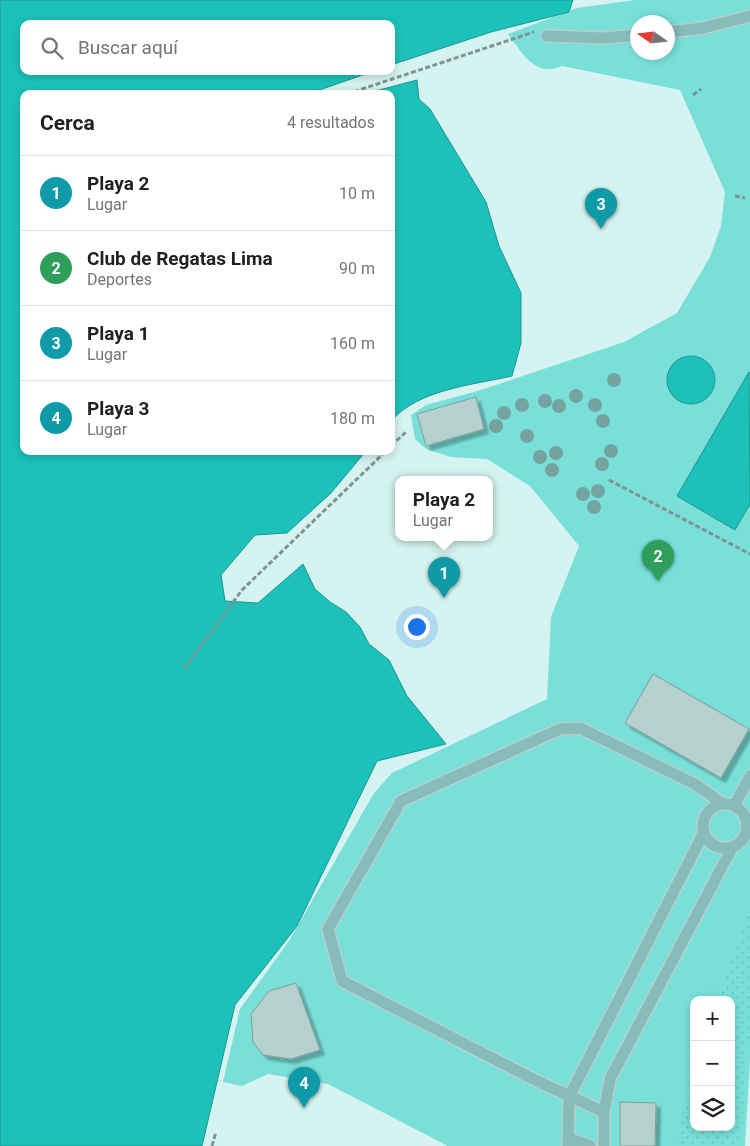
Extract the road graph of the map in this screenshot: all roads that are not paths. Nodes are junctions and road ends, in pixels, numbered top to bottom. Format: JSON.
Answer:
{"nodes":[{"id":1,"x":750,"y":16,"type":"edge"},
{"id":2,"x":675,"y":31,"type":"edge"},
{"id":3,"x":545,"y":32,"type":"road end"},
{"id":4,"x":630,"y":36,"type":"edge"},
{"id":5,"x":750,"y":776,"type":"edge"},
{"id":6,"x":729,"y":805,"type":"junction"},
{"id":7,"x":704,"y":832,"type":"junction"},
{"id":8,"x":733,"y":846,"type":"junction"},
{"id":9,"x":569,"y":1097,"type":"junction"},
{"id":10,"x":604,"y":1112,"type":"junction"},
{"id":11,"x":568,"y":1142,"type":"edge"},
{"id":12,"x":590,"y":1146,"type":"edge"},
{"id":13,"x":604,"y":1146,"type":"edge"}],
"edges":[{"from":1,"to":2,"type":"lane"},
{"from":3,"to":4,"type":"lane"},
{"from":5,"to":6,"type":"lane"},
{"from":6,"to":7,"type":"lane"},
{"from":6,"to":8,"type":"lane"},
{"from":6,"to":9,"type":"lane"},
{"from":7,"to":8,"type":"lane"},
{"from":7,"to":9,"type":"lane"},
{"from":8,"to":10,"type":"lane"},
{"from":9,"to":10,"type":"lane"},
{"from":9,"to":11,"type":"lane"},
{"from":10,"to":13,"type":"lane"},
{"from":11,"to":12,"type":"lane"}]}
